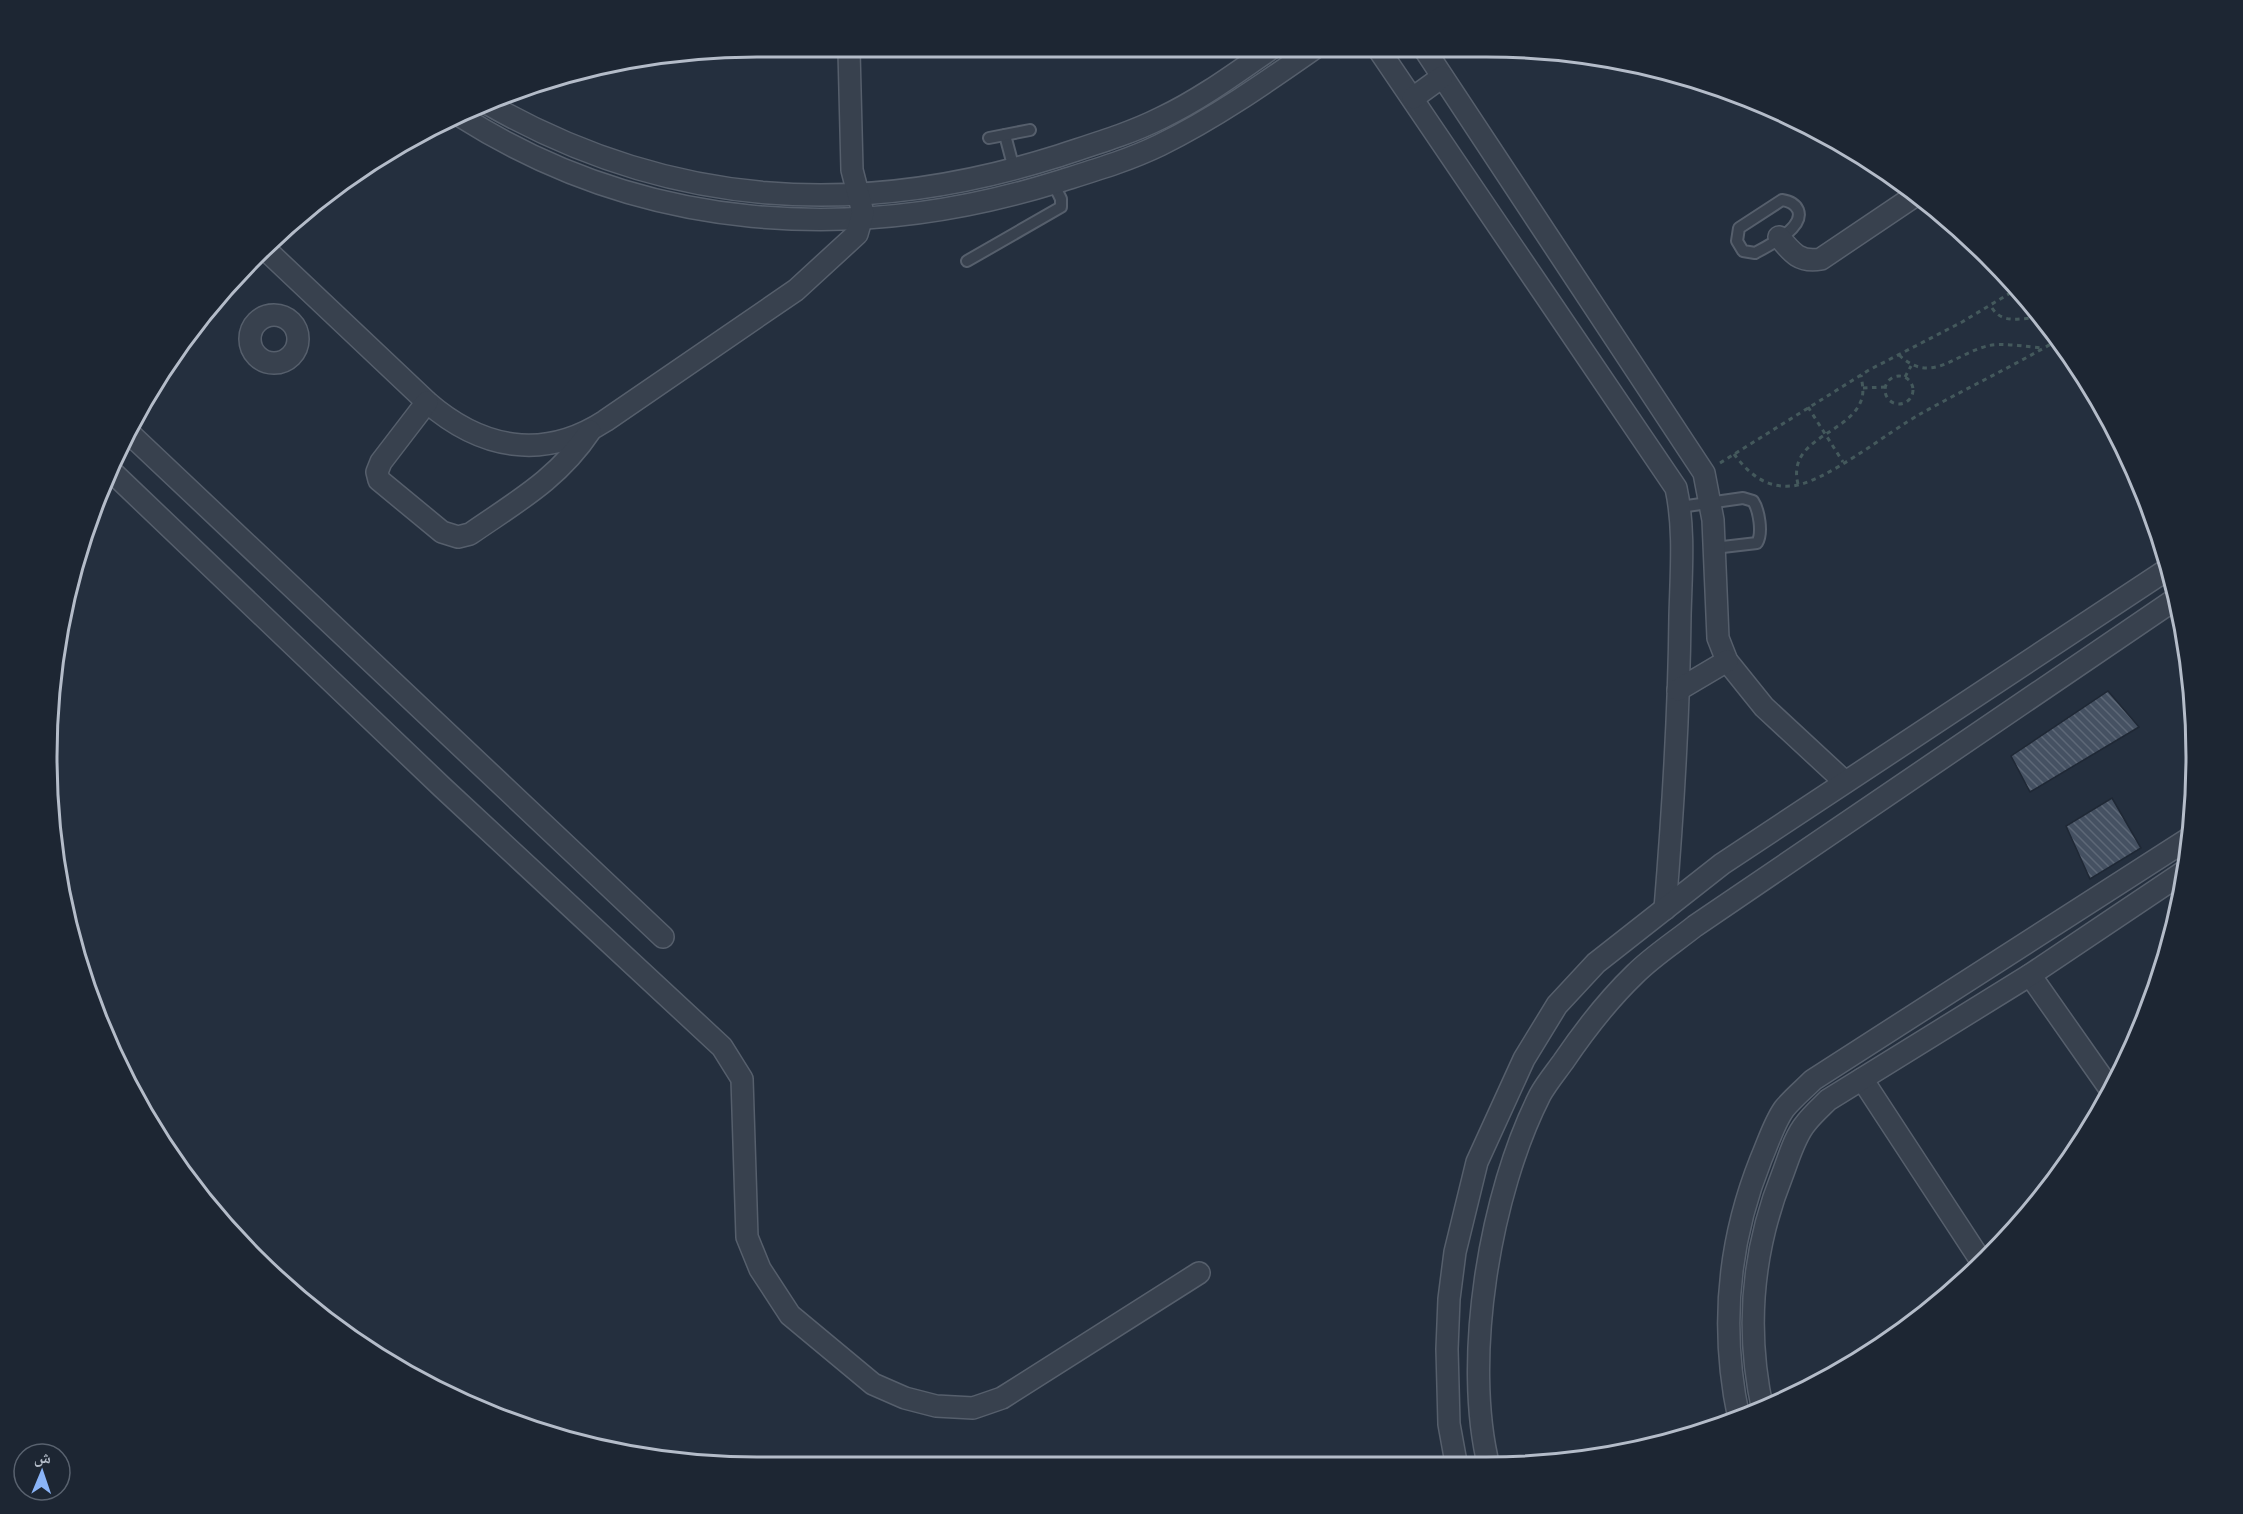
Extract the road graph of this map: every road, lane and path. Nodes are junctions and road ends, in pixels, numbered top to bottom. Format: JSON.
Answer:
{"nodes":[{"id":1,"x":849,"y":57,"type":"edge"},
{"id":2,"x":1259,"y":57,"type":"edge"},
{"id":3,"x":1302,"y":57,"type":"edge"},
{"id":4,"x":1384,"y":57,"type":"edge"},
{"id":5,"x":1430,"y":57,"type":"edge"},
{"id":6,"x":1442,"y":76,"type":"junction"},
{"id":7,"x":1413,"y":98,"type":"junction"},
{"id":8,"x":495,"y":108,"type":"edge"},
{"id":9,"x":467,"y":120,"type":"edge"},
{"id":10,"x":1030,"y":130,"type":"dead end"},
{"id":11,"x":1005,"y":135,"type":"junction"},
{"id":12,"x":989,"y":138,"type":"dead end"},
{"id":13,"x":1014,"y":170,"type":"junction"},
{"id":14,"x":1053,"y":183,"type":"junction"},
{"id":15,"x":858,"y":196,"type":"junction"},
{"id":16,"x":1909,"y":200,"type":"edge"},
{"id":17,"x":862,"y":219,"type":"junction"},
{"id":18,"x":1779,"y":237,"type":"junction"},
{"id":19,"x":270,"y":254,"type":"edge"},
{"id":20,"x":967,"y":261,"type":"dead end"},
{"id":21,"x":2010,"y":293,"type":"edge"},
{"id":22,"x":316,"y":297,"type":"junction"},
{"id":23,"x":1992,"y":308,"type":"dead end"},
{"id":24,"x":2030,"y":318,"type":"edge"},
{"id":25,"x":290,"y":321,"type":"dead end"},
{"id":26,"x":2051,"y":344,"type":"edge"},
{"id":27,"x":2044,"y":348,"type":"junction"},
{"id":28,"x":1899,"y":355,"type":"junction"},
{"id":29,"x":1911,"y":366,"type":"junction"},
{"id":30,"x":1861,"y":375,"type":"junction"},
{"id":31,"x":1905,"y":377,"type":"junction"},
{"id":32,"x":1885,"y":387,"type":"junction"},
{"id":33,"x":1863,"y":388,"type":"junction"},
{"id":34,"x":427,"y":402,"type":"junction"},
{"id":35,"x":1808,"y":407,"type":"junction"},
{"id":36,"x":590,"y":431,"type":"junction"},
{"id":37,"x":1824,"y":433,"type":"junction"},
{"id":38,"x":134,"y":438,"type":"edge"},
{"id":39,"x":1734,"y":454,"type":"junction"},
{"id":40,"x":1843,"y":462,"type":"junction"},
{"id":41,"x":1704,"y":473,"type":"junction"},
{"id":42,"x":116,"y":476,"type":"edge"},
{"id":43,"x":1798,"y":484,"type":"junction"},
{"id":44,"x":1711,"y":503,"type":"junction"},
{"id":45,"x":1680,"y":507,"type":"junction"},
{"id":46,"x":1714,"y":548,"type":"junction"},
{"id":47,"x":2161,"y":573,"type":"edge"},
{"id":48,"x":2169,"y":603,"type":"edge"},
{"id":49,"x":1727,"y":661,"type":"junction"},
{"id":50,"x":1678,"y":690,"type":"junction"},
{"id":51,"x":1880,"y":758,"type":"junction"},
{"id":52,"x":1845,"y":782,"type":"junction"},
{"id":53,"x":1897,"y":787,"type":"junction"},
{"id":54,"x":2180,"y":844,"type":"edge"},
{"id":55,"x":2176,"y":877,"type":"edge"},
{"id":56,"x":1665,"y":909,"type":"junction"},
{"id":57,"x":663,"y":937,"type":"dead end"},
{"id":58,"x":2030,"y":975,"type":"junction"},
{"id":59,"x":1862,"y":1079,"type":"junction"},
{"id":60,"x":2105,"y":1083,"type":"edge"},
{"id":61,"x":1977,"y":1255,"type":"edge"},
{"id":62,"x":1199,"y":1273,"type":"dead end"},
{"id":63,"x":1761,"y":1401,"type":"edge"},
{"id":64,"x":1737,"y":1410,"type":"edge"},
{"id":65,"x":1455,"y":1457,"type":"edge"},
{"id":66,"x":1488,"y":1457,"type":"edge"}],
"edges":[{"from":1,"to":15,"type":"street"},
{"from":2,"to":13,"type":"street"},
{"from":3,"to":14,"type":"street"},
{"from":4,"to":7,"type":"street"},
{"from":5,"to":6,"type":"street"},
{"from":6,"to":7,"type":"street"},
{"from":6,"to":41,"type":"street"},
{"from":7,"to":45,"type":"street"},
{"from":8,"to":15,"type":"street"},
{"from":9,"to":17,"type":"street"},
{"from":10,"to":11,"type":"lane"},
{"from":11,"to":12,"type":"lane"},
{"from":11,"to":13,"type":"lane"},
{"from":13,"to":15,"type":"street"},
{"from":14,"to":17,"type":"street"},
{"from":14,"to":20,"type":"lane"},
{"from":15,"to":17,"type":"street"},
{"from":16,"to":18,"type":"street"},
{"from":17,"to":36,"type":"street"},
{"from":18,"to":18,"type":"lane"},
{"from":19,"to":22,"type":"street"},
{"from":21,"to":28,"type":"path"},
{"from":22,"to":25,"type":"street"},
{"from":22,"to":34,"type":"street"},
{"from":23,"to":24,"type":"path"},
{"from":26,"to":27,"type":"path"},
{"from":27,"to":29,"type":"path"},
{"from":27,"to":40,"type":"path"},
{"from":28,"to":29,"type":"path"},
{"from":28,"to":30,"type":"path"},
{"from":29,"to":31,"type":"path"},
{"from":30,"to":33,"type":"path"},
{"from":30,"to":35,"type":"path"},
{"from":31,"to":32,"type":"path"},
{"from":31,"to":32,"type":"path"},
{"from":32,"to":33,"type":"path"},
{"from":33,"to":37,"type":"path"},
{"from":34,"to":36,"type":"street"},
{"from":34,"to":36,"type":"street"},
{"from":35,"to":37,"type":"path"},
{"from":35,"to":39,"type":"path"},
{"from":37,"to":40,"type":"path"},
{"from":37,"to":43,"type":"path"},
{"from":38,"to":57,"type":"street"},
{"from":39,"to":41,"type":"path"},
{"from":39,"to":43,"type":"path"},
{"from":40,"to":43,"type":"path"},
{"from":41,"to":44,"type":"street"},
{"from":42,"to":62,"type":"street"},
{"from":44,"to":45,"type":"lane"},
{"from":44,"to":46,"type":"street"},
{"from":44,"to":46,"type":"lane"},
{"from":45,"to":50,"type":"street"},
{"from":46,"to":49,"type":"street"},
{"from":47,"to":51,"type":"street"},
{"from":48,"to":53,"type":"street"},
{"from":49,"to":50,"type":"street"},
{"from":49,"to":52,"type":"street"},
{"from":50,"to":56,"type":"street"},
{"from":51,"to":52,"type":"street"},
{"from":51,"to":53,"type":"street"},
{"from":52,"to":56,"type":"street"},
{"from":53,"to":66,"type":"street"},
{"from":54,"to":64,"type":"street"},
{"from":55,"to":58,"type":"street"},
{"from":56,"to":65,"type":"street"},
{"from":58,"to":59,"type":"street"},
{"from":58,"to":60,"type":"street"},
{"from":59,"to":61,"type":"street"},
{"from":59,"to":63,"type":"street"}]}
